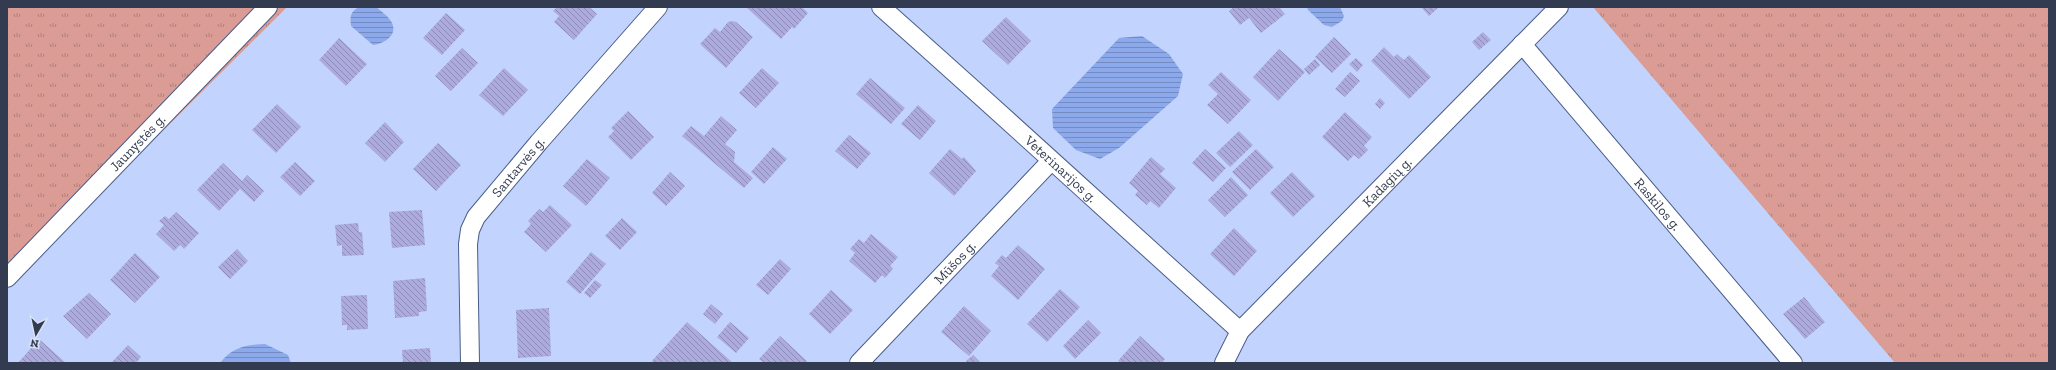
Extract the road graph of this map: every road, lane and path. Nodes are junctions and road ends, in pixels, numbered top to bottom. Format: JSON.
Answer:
{"nodes":[{"id":1,"x":268,"y":7,"type":"edge"},
{"id":2,"x":658,"y":7,"type":"edge"},
{"id":3,"x":882,"y":7,"type":"edge"},
{"id":4,"x":1557,"y":8,"type":"edge"},
{"id":5,"x":1522,"y":44,"type":"junction"},
{"id":6,"x":1051,"y":161,"type":"junction"},
{"id":7,"x":7,"y":278,"type":"edge"},
{"id":8,"x":1240,"y":331,"type":"junction"},
{"id":9,"x":470,"y":363,"type":"edge"},
{"id":10,"x":859,"y":363,"type":"edge"},
{"id":11,"x":1224,"y":363,"type":"edge"},
{"id":12,"x":1793,"y":363,"type":"edge"}],
"edges":[{"from":1,"to":7,"type":"street","name":"Jaunystės g."},
{"from":2,"to":9,"type":"street","name":"Santarvės g."},
{"from":3,"to":6,"type":"street","name":"Veterinarijos g."},
{"from":4,"to":5,"type":"street","name":"Kadagių g."},
{"from":5,"to":8,"type":"street","name":"Kadagių g."},
{"from":5,"to":12,"type":"street","name":"Raskilos g."},
{"from":6,"to":8,"type":"street","name":"Veterinarijos g."},
{"from":6,"to":10,"type":"street","name":"Mūšos g."},
{"from":8,"to":11,"type":"street","name":"Kadagių g."}]}
